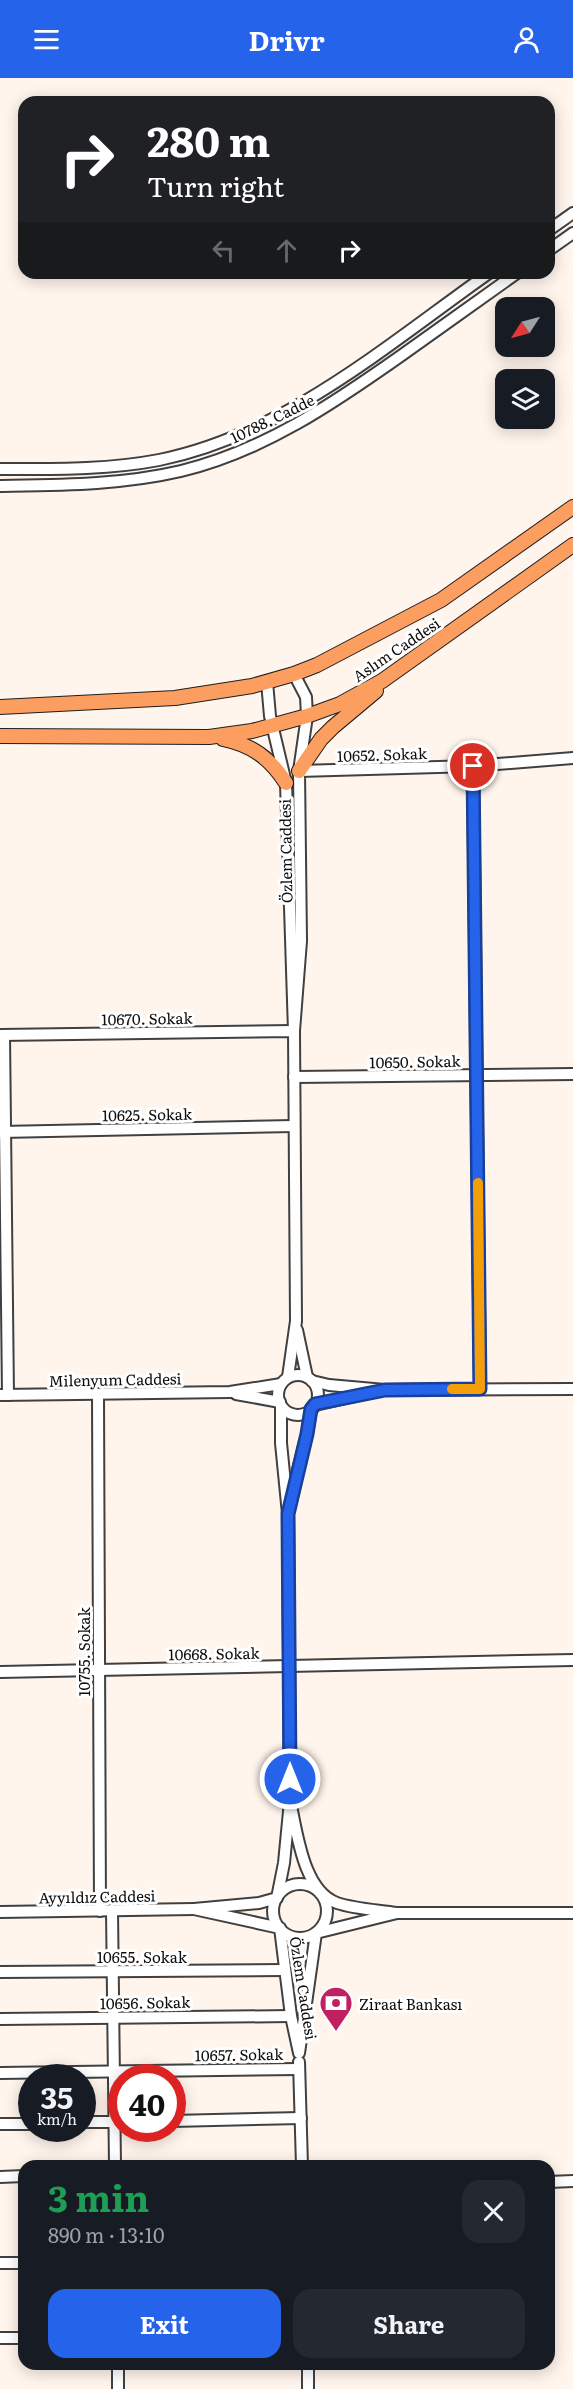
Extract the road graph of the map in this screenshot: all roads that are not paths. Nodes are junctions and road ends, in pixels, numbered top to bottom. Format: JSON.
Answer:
{"nodes":[{"id":1,"x":573,"y":213,"type":"edge"},
{"id":2,"x":555,"y":226,"type":"edge"},
{"id":3,"x":573,"y":233,"type":"edge"},
{"id":4,"x":555,"y":246,"type":"edge"},
{"id":5,"x":480,"y":279,"type":"edge"},
{"id":6,"x":509,"y":279,"type":"edge"},
{"id":7,"x":0,"y":469,"type":"edge"},
{"id":8,"x":0,"y":486,"type":"edge"},
{"id":9,"x":573,"y":507,"type":"edge"},
{"id":10,"x":573,"y":545,"type":"edge"},
{"id":11,"x":398,"y":670,"type":"junction"},
{"id":12,"x":294,"y":674,"type":"junction"},
{"id":13,"x":267,"y":682,"type":"junction"},
{"id":14,"x":0,"y":707,"type":"edge"},
{"id":15,"x":307,"y":716,"type":"junction"},
{"id":16,"x":272,"y":726,"type":"junction"},
{"id":17,"x":0,"y":736,"type":"edge"},
{"id":18,"x":209,"y":737,"type":"junction"},
{"id":19,"x":573,"y":758,"type":"edge"},
{"id":20,"x":473,"y":766,"type":"junction"},
{"id":21,"x":299,"y":771,"type":"junction"},
{"id":22,"x":286,"y":783,"type":"junction"},
{"id":23,"x":294,"y":1031,"type":"junction"},
{"id":24,"x":2,"y":1035,"type":"edge"},
{"id":25,"x":573,"y":1074,"type":"edge"},
{"id":26,"x":478,"y":1075,"type":"junction"},
{"id":27,"x":294,"y":1077,"type":"junction"},
{"id":28,"x":294,"y":1126,"type":"junction"},
{"id":29,"x":3,"y":1132,"type":"edge"},
{"id":30,"x":296,"y":1321,"type":"junction"},
{"id":31,"x":309,"y":1379,"type":"junction"},
{"id":32,"x":285,"y":1380,"type":"junction"},
{"id":33,"x":480,"y":1389,"type":"junction"},
{"id":34,"x":573,"y":1389,"type":"edge"},
{"id":35,"x":385,"y":1390,"type":"junction"},
{"id":36,"x":230,"y":1392,"type":"junction"},
{"id":37,"x":98,"y":1394,"type":"junction"},
{"id":38,"x":4,"y":1395,"type":"edge"},
{"id":39,"x":281,"y":1404,"type":"junction"},
{"id":40,"x":313,"y":1407,"type":"junction"},
{"id":41,"x":288,"y":1514,"type":"junction"},
{"id":42,"x":573,"y":1660,"type":"edge"},
{"id":43,"x":289,"y":1667,"type":"junction"},
{"id":44,"x":98,"y":1670,"type":"junction"},
{"id":45,"x":0,"y":1672,"type":"edge"},
{"id":46,"x":290,"y":1801,"type":"junction"},
{"id":47,"x":318,"y":1891,"type":"junction"},
{"id":48,"x":277,"y":1898,"type":"junction"},
{"id":49,"x":194,"y":1909,"type":"junction"},
{"id":50,"x":112,"y":1910,"type":"junction"},
{"id":51,"x":100,"y":1911,"type":"junction"},
{"id":52,"x":0,"y":1912,"type":"edge"},
{"id":53,"x":397,"y":1912,"type":"junction"},
{"id":54,"x":573,"y":1913,"type":"edge"},
{"id":55,"x":280,"y":1928,"type":"junction"},
{"id":56,"x":316,"y":1933,"type":"junction"},
{"id":57,"x":284,"y":1970,"type":"junction"},
{"id":58,"x":113,"y":1971,"type":"junction"},
{"id":59,"x":0,"y":1972,"type":"edge"},
{"id":60,"x":291,"y":2016,"type":"junction"},
{"id":61,"x":113,"y":2018,"type":"junction"},
{"id":62,"x":0,"y":2019,"type":"edge"},
{"id":63,"x":299,"y":2053,"type":"junction"},
{"id":64,"x":114,"y":2064,"type":"edge"},
{"id":65,"x":299,"y":2069,"type":"junction"},
{"id":66,"x":186,"y":2070,"type":"edge"},
{"id":67,"x":108,"y":2071,"type":"edge"},
{"id":68,"x":0,"y":2073,"type":"edge"},
{"id":69,"x":301,"y":2118,"type":"junction"},
{"id":70,"x":186,"y":2121,"type":"edge"},
{"id":71,"x":0,"y":2124,"type":"edge"},
{"id":72,"x":18,"y":2124,"type":"edge"},
{"id":73,"x":117,"y":2142,"type":"edge"},
{"id":74,"x":115,"y":2160,"type":"edge"},
{"id":75,"x":302,"y":2160,"type":"edge"},
{"id":76,"x":18,"y":2176,"type":"edge"},
{"id":77,"x":0,"y":2177,"type":"edge"},
{"id":78,"x":573,"y":2181,"type":"edge"},
{"id":79,"x":555,"y":2182,"type":"edge"},
{"id":80,"x":0,"y":2263,"type":"edge"},
{"id":81,"x":18,"y":2263,"type":"edge"},
{"id":82,"x":0,"y":2338,"type":"edge"},
{"id":83,"x":18,"y":2338,"type":"edge"},
{"id":84,"x":118,"y":2370,"type":"edge"},
{"id":85,"x":308,"y":2370,"type":"edge"},
{"id":86,"x":118,"y":2389,"type":"edge"},
{"id":87,"x":308,"y":2389,"type":"edge"}],
"edges":[{"from":1,"to":2,"type":"street"},
{"from":3,"to":4,"type":"street"},
{"from":5,"to":7,"type":"street","name":"10788. Cadde"},
{"from":6,"to":8,"type":"street","name":"10788. Cadde"},
{"from":9,"to":12,"type":"main road","name":"Aslım Caddesi"},
{"from":10,"to":11,"type":"main road","name":"Aslım Caddesi"},
{"from":11,"to":15,"type":"main road","name":"Aslım Caddesi"},
{"from":11,"to":21,"type":"main road"},
{"from":12,"to":13,"type":"main road","name":"Aslım Caddesi"},
{"from":12,"to":15,"type":"street","name":"Özlem Caddesi"},
{"from":13,"to":14,"type":"main road","name":"Aslım Caddesi"},
{"from":13,"to":16,"type":"street","name":"Özlem Caddesi"},
{"from":15,"to":16,"type":"main road","name":"Aslım Caddesi"},
{"from":15,"to":21,"type":"street","name":"Özlem Caddesi"},
{"from":16,"to":18,"type":"main road","name":"Aslım Caddesi"},
{"from":16,"to":22,"type":"street","name":"Özlem Caddesi"},
{"from":17,"to":18,"type":"main road","name":"Aslım Caddesi"},
{"from":18,"to":22,"type":"main road"},
{"from":19,"to":20,"type":"street","name":"10652. Sokak"},
{"from":20,"to":21,"type":"street","name":"10652. Sokak"},
{"from":20,"to":26,"type":"street"},
{"from":21,"to":23,"type":"street","name":"Özlem Caddesi"},
{"from":22,"to":23,"type":"street","name":"Özlem Caddesi"},
{"from":23,"to":24,"type":"street","name":"10670. Sokak"},
{"from":23,"to":27,"type":"street","name":"Özlem Caddesi"},
{"from":24,"to":29,"type":"street"},
{"from":25,"to":26,"type":"street","name":"10650. Sokak"},
{"from":26,"to":27,"type":"street","name":"10650. Sokak"},
{"from":26,"to":33,"type":"street"},
{"from":27,"to":28,"type":"street","name":"Özlem Caddesi"},
{"from":28,"to":29,"type":"street","name":"10625. Sokak"},
{"from":28,"to":30,"type":"street","name":"Özlem Caddesi"},
{"from":29,"to":38,"type":"street"},
{"from":30,"to":31,"type":"street","name":"Özlem Caddesi"},
{"from":30,"to":32,"type":"street","name":"Özlem Caddesi"},
{"from":31,"to":32,"type":"street"},
{"from":31,"to":35,"type":"street"},
{"from":31,"to":40,"type":"street"},
{"from":32,"to":36,"type":"street"},
{"from":32,"to":39,"type":"street"},
{"from":33,"to":34,"type":"street"},
{"from":33,"to":35,"type":"street"},
{"from":35,"to":40,"type":"street"},
{"from":36,"to":37,"type":"street","name":"Milenyum Caddesi"},
{"from":36,"to":39,"type":"street"},
{"from":37,"to":38,"type":"street","name":"Milenyum Caddesi"},
{"from":37,"to":44,"type":"street","name":"10755. Sokak"},
{"from":39,"to":40,"type":"street"},
{"from":39,"to":41,"type":"street"},
{"from":40,"to":41,"type":"street"},
{"from":41,"to":43,"type":"street"},
{"from":42,"to":43,"type":"street","name":"10668. Sokak"},
{"from":43,"to":44,"type":"street","name":"10668. Sokak"},
{"from":43,"to":46,"type":"street"},
{"from":44,"to":45,"type":"street","name":"10668. Sokak"},
{"from":44,"to":51,"type":"street","name":"10755. Sokak"},
{"from":46,"to":47,"type":"street"},
{"from":46,"to":48,"type":"street"},
{"from":47,"to":48,"type":"street"},
{"from":47,"to":53,"type":"street"},
{"from":47,"to":56,"type":"street"},
{"from":48,"to":49,"type":"street","name":"Ayyıldız Caddesi"},
{"from":48,"to":55,"type":"street"},
{"from":49,"to":50,"type":"street","name":"Ayyıldız Caddesi"},
{"from":49,"to":55,"type":"street","name":"Ayyıldız Caddesi"},
{"from":50,"to":51,"type":"street","name":"Ayyıldız Caddesi"},
{"from":50,"to":58,"type":"street"},
{"from":51,"to":52,"type":"street","name":"Ayyıldız Caddesi"},
{"from":53,"to":54,"type":"street"},
{"from":53,"to":56,"type":"street"},
{"from":55,"to":56,"type":"street"},
{"from":55,"to":57,"type":"street","name":"Özlem Caddesi"},
{"from":56,"to":63,"type":"street","name":"Özlem Caddesi"},
{"from":57,"to":58,"type":"street","name":"10655. Sokak"},
{"from":57,"to":60,"type":"street","name":"Özlem Caddesi"},
{"from":58,"to":59,"type":"street","name":"10655. Sokak"},
{"from":58,"to":61,"type":"street"},
{"from":60,"to":61,"type":"street","name":"10656. Sokak"},
{"from":60,"to":63,"type":"street","name":"Özlem Caddesi"},
{"from":61,"to":62,"type":"street","name":"10656. Sokak"},
{"from":61,"to":64,"type":"street"},
{"from":63,"to":65,"type":"street","name":"Özlem Caddesi"},
{"from":65,"to":66,"type":"street","name":"10657. Sokak"},
{"from":65,"to":69,"type":"street","name":"Özlem Caddesi"},
{"from":67,"to":68,"type":"street","name":"10657. Sokak"},
{"from":69,"to":70,"type":"street"},
{"from":69,"to":75,"type":"street","name":"Özlem Caddesi"},
{"from":71,"to":72,"type":"street"},
{"from":73,"to":74,"type":"street"},
{"from":76,"to":77,"type":"street"},
{"from":78,"to":79,"type":"street"},
{"from":80,"to":81,"type":"street"},
{"from":82,"to":83,"type":"street"},
{"from":84,"to":86,"type":"street"},
{"from":85,"to":87,"type":"street"}]}
